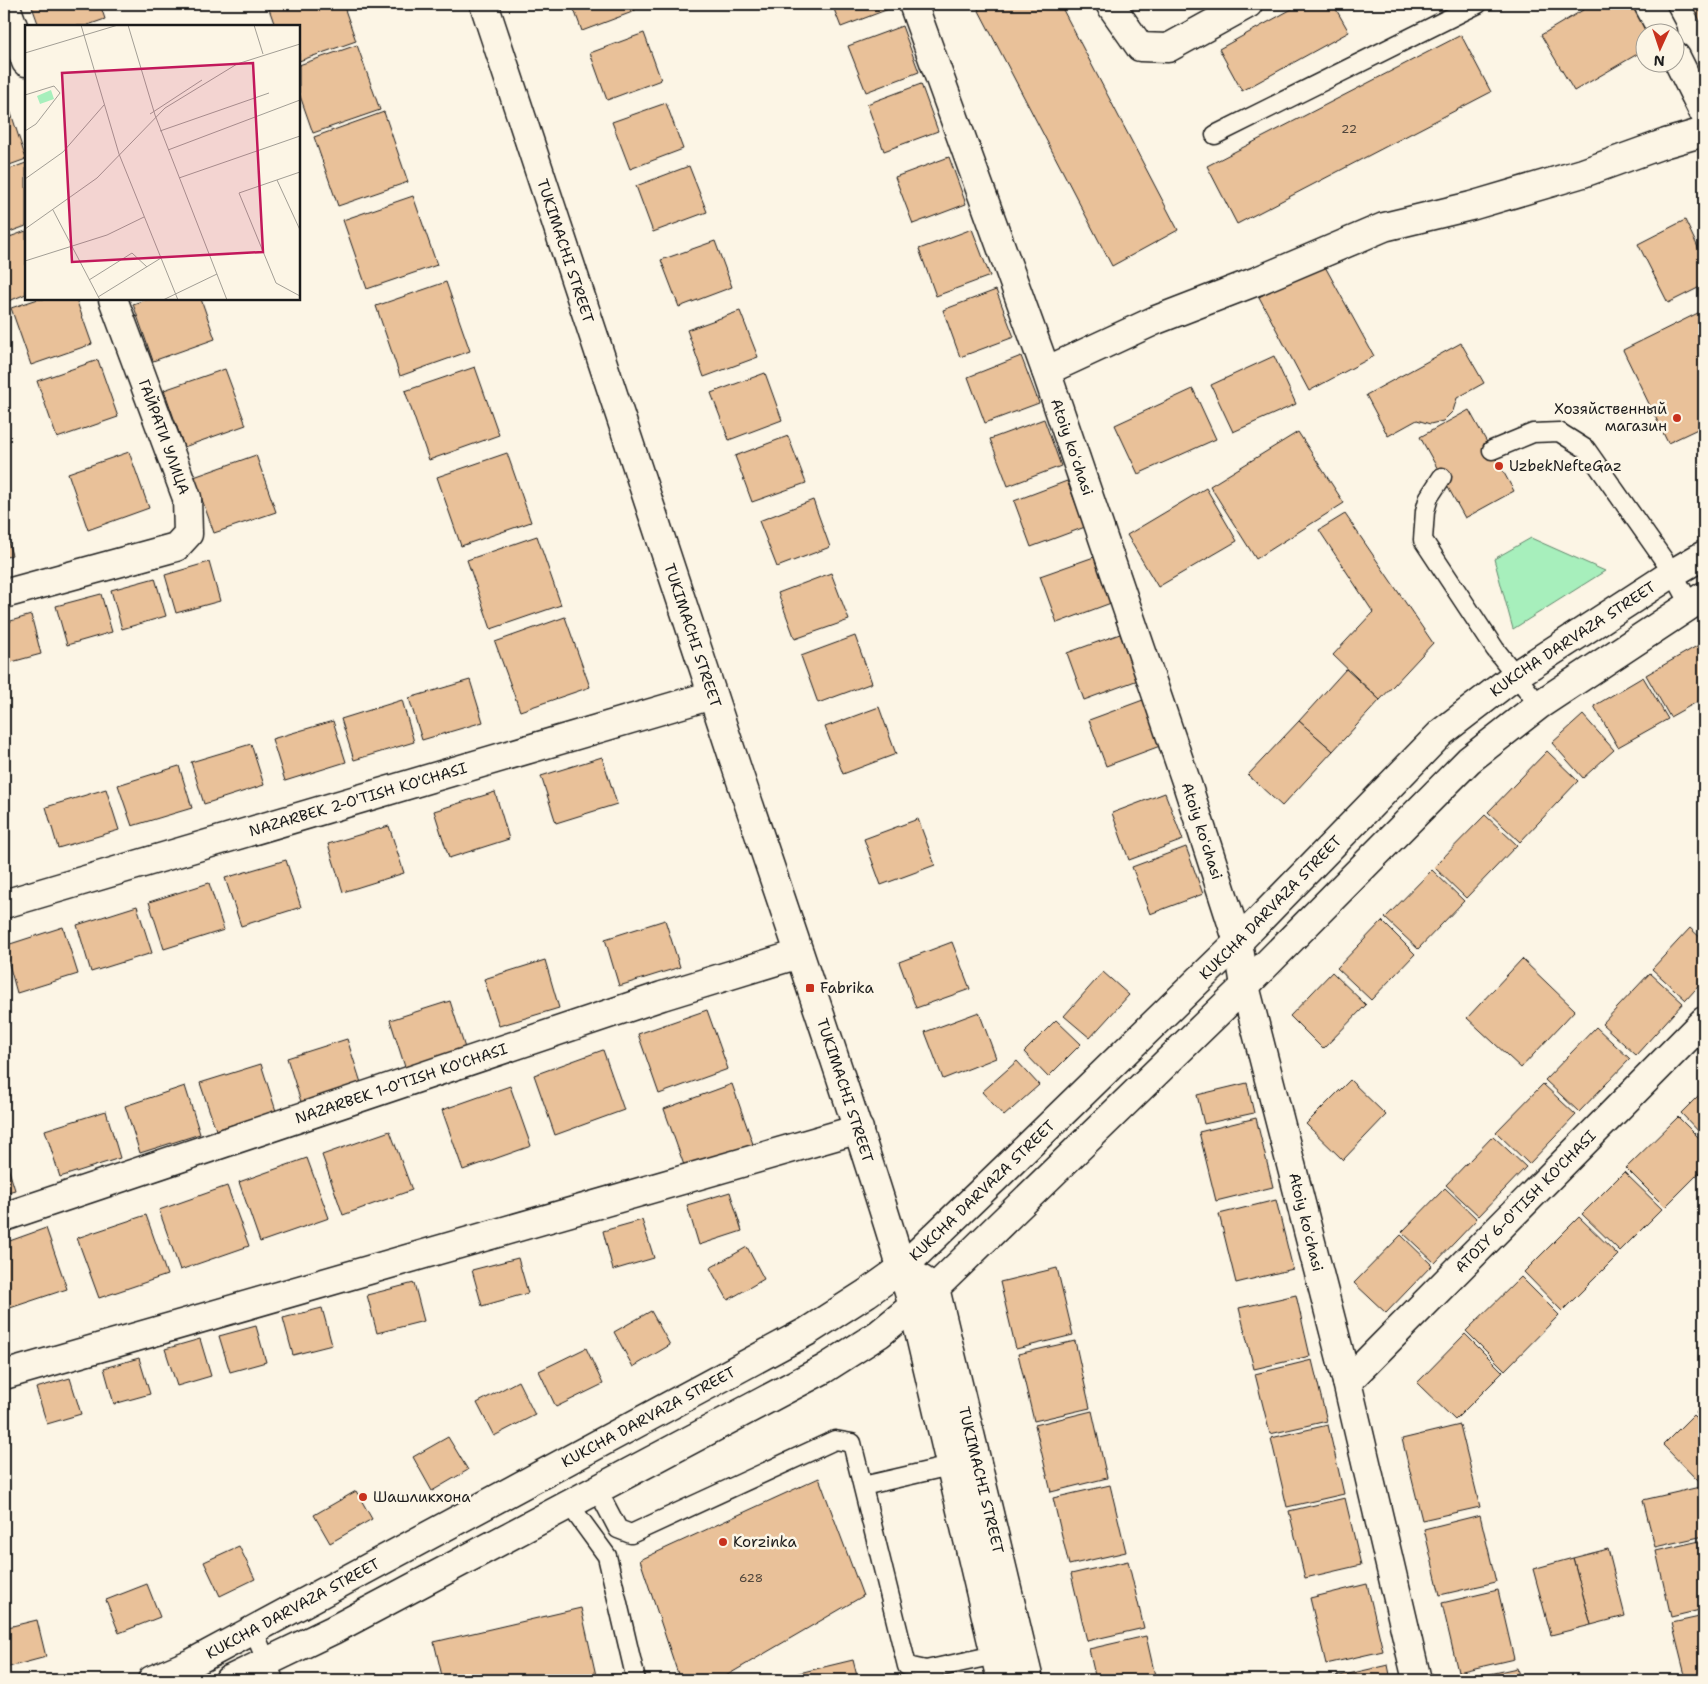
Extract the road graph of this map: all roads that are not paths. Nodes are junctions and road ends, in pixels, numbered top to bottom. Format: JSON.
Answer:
{"nodes":[{"id":1,"x":5,"y":4,"type":"edge"},
{"id":2,"x":484,"y":4,"type":"edge"},
{"id":3,"x":913,"y":4,"type":"edge"},
{"id":4,"x":1110,"y":4,"type":"edge"},
{"id":5,"x":1248,"y":4,"type":"edge"},
{"id":6,"x":1478,"y":4,"type":"edge"},
{"id":7,"x":1648,"y":4,"type":"edge"},
{"id":8,"x":1658,"y":22,"type":"edge"},
{"id":9,"x":25,"y":59,"type":"edge"},
{"id":10,"x":1684,"y":72,"type":"edge"},
{"id":11,"x":1704,"y":113,"type":"edge"},
{"id":12,"x":1704,"y":132,"type":"edge"},
{"id":13,"x":1215,"y":135,"type":"dead end"},
{"id":14,"x":113,"y":300,"type":"edge"},
{"id":15,"x":1046,"y":371,"type":"junction"},
{"id":16,"x":1492,"y":450,"type":"dead end"},
{"id":17,"x":1442,"y":477,"type":"dead end"},
{"id":18,"x":1704,"y":554,"type":"edge"},
{"id":19,"x":1673,"y":573,"type":"junction"},
{"id":20,"x":4,"y":594,"type":"edge"},
{"id":21,"x":1697,"y":600,"type":"edge"},
{"id":22,"x":1516,"y":675,"type":"junction"},
{"id":23,"x":712,"y":695,"type":"junction"},
{"id":24,"x":1539,"y":705,"type":"junction"},
{"id":25,"x":4,"y":904,"type":"edge"},
{"id":26,"x":1238,"y":942,"type":"junction"},
{"id":27,"x":799,"y":954,"type":"junction"},
{"id":28,"x":1245,"y":986,"type":"junction"},
{"id":29,"x":1704,"y":1021,"type":"edge"},
{"id":30,"x":859,"y":1129,"type":"junction"},
{"id":31,"x":4,"y":1217,"type":"edge"},
{"id":32,"x":902,"y":1268,"type":"junction"},
{"id":33,"x":936,"y":1288,"type":"junction"},
{"id":34,"x":913,"y":1306,"type":"junction"},
{"id":35,"x":4,"y":1375,"type":"edge"},
{"id":36,"x":1347,"y":1382,"type":"junction"},
{"id":37,"x":950,"y":1466,"type":"junction"},
{"id":38,"x":862,"y":1486,"type":"junction"},
{"id":39,"x":598,"y":1489,"type":"junction"},
{"id":40,"x":569,"y":1504,"type":"junction"},
{"id":41,"x":253,"y":1629,"type":"junction"},
{"id":42,"x":998,"y":1668,"type":"edge"},
{"id":43,"x":270,"y":1671,"type":"edge"},
{"id":44,"x":152,"y":1680,"type":"edge"},
{"id":45,"x":229,"y":1680,"type":"edge"},
{"id":46,"x":636,"y":1680,"type":"edge"},
{"id":47,"x":1029,"y":1680,"type":"edge"},
{"id":48,"x":1418,"y":1680,"type":"edge"}],
"edges":[{"from":1,"to":9,"type":"street"},
{"from":2,"to":23,"type":"street","name":"TUKIMACHI STREET"},
{"from":3,"to":15,"type":"street","name":"Atoiy koʻchasi"},
{"from":4,"to":5,"type":"street"},
{"from":6,"to":13,"type":"lane"},
{"from":7,"to":8,"type":"street"},
{"from":10,"to":11,"type":"street"},
{"from":12,"to":15,"type":"street"},
{"from":14,"to":20,"type":"street","name":"ГАЙРАТИ УЛИЦА"},
{"from":15,"to":26,"type":"street","name":"Atoiy koʻchasi"},
{"from":16,"to":19,"type":"lane"},
{"from":17,"to":22,"type":"lane"},
{"from":18,"to":19,"type":"street","name":"KUKCHA DARVAZA STREET"},
{"from":19,"to":21,"type":"lane"},
{"from":19,"to":22,"type":"street","name":"KUKCHA DARVAZA STREET"},
{"from":21,"to":24,"type":"street"},
{"from":22,"to":24,"type":"lane"},
{"from":22,"to":26,"type":"street","name":"KUKCHA DARVAZA STREET"},
{"from":23,"to":25,"type":"street","name":"NAZARBEK 2-O'TISH KO'CHASI"},
{"from":23,"to":27,"type":"street","name":"TUKIMACHI STREET"},
{"from":24,"to":28,"type":"street"},
{"from":26,"to":28,"type":"street","name":"Atoiy koʻchasi"},
{"from":26,"to":32,"type":"street","name":"KUKCHA DARVAZA STREET"},
{"from":27,"to":30,"type":"street","name":"TUKIMACHI STREET"},
{"from":27,"to":31,"type":"street","name":"NAZARBEK 1-O'TISH KO'CHASI"},
{"from":28,"to":33,"type":"street"},
{"from":28,"to":36,"type":"street","name":"Atoiy koʻchasi"},
{"from":29,"to":36,"type":"street","name":"ATOIY 6-O'TISH KO'CHASI"},
{"from":30,"to":32,"type":"street","name":"TUKIMACHI STREET"},
{"from":30,"to":35,"type":"street"},
{"from":32,"to":33,"type":"street"},
{"from":32,"to":34,"type":"street","name":"TUKIMACHI STREET"},
{"from":32,"to":41,"type":"street","name":"KUKCHA DARVAZA STREET"},
{"from":33,"to":34,"type":"street"},
{"from":33,"to":47,"type":"street","name":"TUKIMACHI STREET"},
{"from":34,"to":37,"type":"street","name":"TUKIMACHI STREET"},
{"from":34,"to":39,"type":"street"},
{"from":36,"to":48,"type":"street","name":"Atoiy koʻchasi"},
{"from":37,"to":38,"type":"lane"},
{"from":37,"to":42,"type":"street","name":"TUKIMACHI STREET"},
{"from":38,"to":39,"type":"lane"},
{"from":38,"to":42,"type":"lane"},
{"from":39,"to":40,"type":"street"},
{"from":40,"to":43,"type":"street"},
{"from":40,"to":46,"type":"lane"},
{"from":41,"to":43,"type":"lane"},
{"from":41,"to":44,"type":"street","name":"KUKCHA DARVAZA STREET"},
{"from":43,"to":45,"type":"street"}]}
